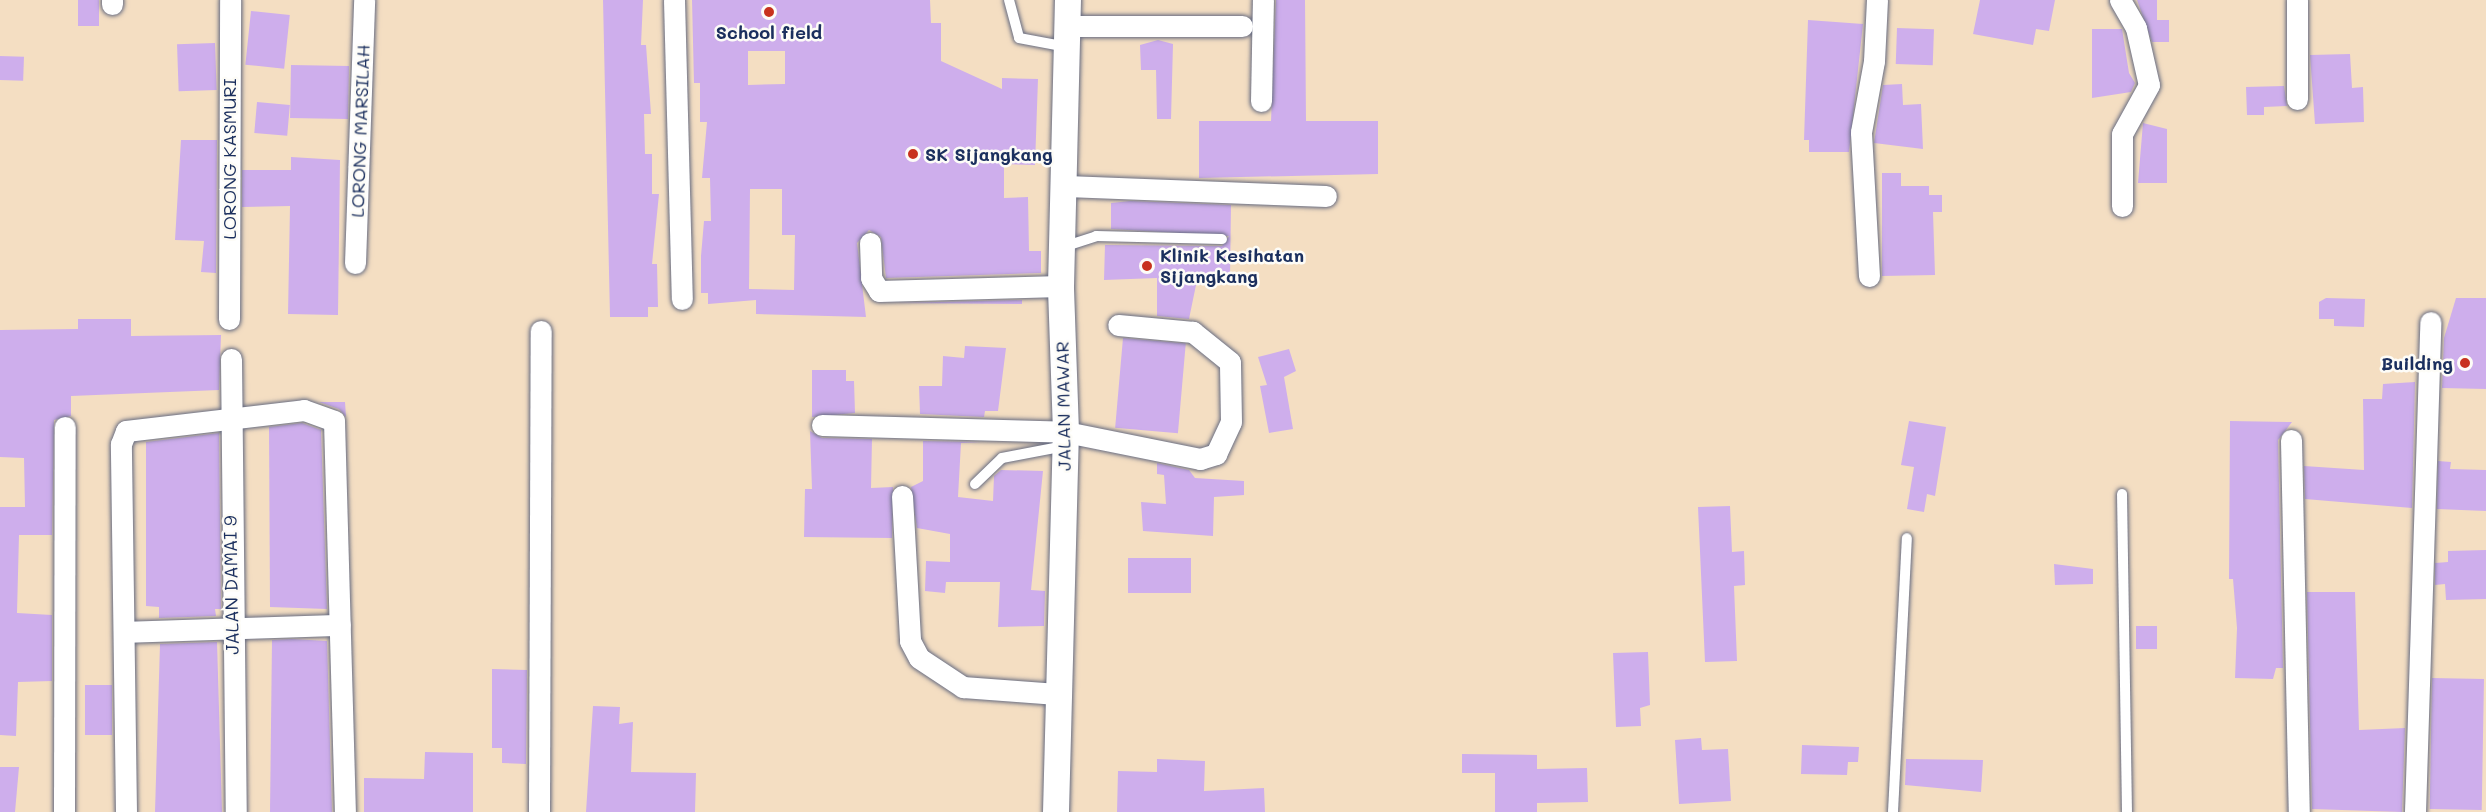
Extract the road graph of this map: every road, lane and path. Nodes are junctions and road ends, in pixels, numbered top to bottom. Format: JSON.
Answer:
{"nodes":[{"id":1,"x":230,"y":0,"type":"edge"},
{"id":2,"x":363,"y":0,"type":"edge"},
{"id":3,"x":674,"y":0,"type":"edge"},
{"id":4,"x":1010,"y":0,"type":"edge"},
{"id":5,"x":1068,"y":0,"type":"edge"},
{"id":6,"x":1263,"y":0,"type":"edge"},
{"id":7,"x":1877,"y":0,"type":"edge"},
{"id":8,"x":2120,"y":0,"type":"edge"},
{"id":9,"x":2297,"y":0,"type":"edge"},
{"id":10,"x":1242,"y":26,"type":"dead end"},
{"id":11,"x":1068,"y":36,"type":"junction"},
{"id":12,"x":2297,"y":99,"type":"dead end"},
{"id":13,"x":1261,"y":100,"type":"dead end"},
{"id":14,"x":1066,"y":186,"type":"junction"},
{"id":15,"x":1326,"y":196,"type":"dead end"},
{"id":16,"x":2122,"y":206,"type":"dead end"},
{"id":17,"x":1222,"y":238,"type":"dead end"},
{"id":18,"x":870,"y":243,"type":"dead end"},
{"id":19,"x":1063,"y":247,"type":"junction"},
{"id":20,"x":355,"y":263,"type":"dead end"},
{"id":21,"x":1869,"y":276,"type":"dead end"},
{"id":22,"x":1060,"y":286,"type":"junction"},
{"id":23,"x":682,"y":299,"type":"dead end"},
{"id":24,"x":229,"y":319,"type":"dead end"},
{"id":25,"x":2430,"y":322,"type":"dead end"},
{"id":26,"x":1118,"y":325,"type":"dead end"},
{"id":27,"x":541,"y":331,"type":"dead end"},
{"id":28,"x":231,"y":359,"type":"dead end"},
{"id":29,"x":229,"y":419,"type":"junction"},
{"id":30,"x":822,"y":425,"type":"dead end"},
{"id":31,"x":65,"y":427,"type":"dead end"},
{"id":32,"x":1066,"y":439,"type":"junction"},
{"id":33,"x":2291,"y":440,"type":"dead end"},
{"id":34,"x":975,"y":484,"type":"dead end"},
{"id":35,"x":2122,"y":494,"type":"dead end"},
{"id":36,"x":902,"y":496,"type":"dead end"},
{"id":37,"x":1907,"y":538,"type":"dead end"},
{"id":38,"x":340,"y":625,"type":"junction"},
{"id":39,"x":231,"y":629,"type":"junction"},
{"id":40,"x":124,"y":632,"type":"junction"},
{"id":41,"x":1058,"y":694,"type":"junction"},
{"id":42,"x":64,"y":812,"type":"edge"},
{"id":43,"x":126,"y":812,"type":"edge"},
{"id":44,"x":236,"y":812,"type":"edge"},
{"id":45,"x":345,"y":812,"type":"edge"},
{"id":46,"x":539,"y":812,"type":"edge"},
{"id":47,"x":1056,"y":812,"type":"edge"},
{"id":48,"x":1893,"y":812,"type":"edge"},
{"id":49,"x":2127,"y":812,"type":"edge"},
{"id":50,"x":2299,"y":812,"type":"edge"},
{"id":51,"x":2415,"y":812,"type":"edge"}],
"edges":[{"from":1,"to":24,"type":"street","name":"LORONG KASMURI"},
{"from":2,"to":20,"type":"street","name":"LORONG MARSILAH"},
{"from":3,"to":23,"type":"street"},
{"from":4,"to":11,"type":"lane"},
{"from":5,"to":11,"type":"street","name":"JALAN MAWAR"},
{"from":6,"to":13,"type":"street"},
{"from":7,"to":21,"type":"street"},
{"from":8,"to":16,"type":"street"},
{"from":9,"to":12,"type":"street"},
{"from":10,"to":11,"type":"street"},
{"from":11,"to":14,"type":"street","name":"JALAN MAWAR"},
{"from":14,"to":15,"type":"street"},
{"from":14,"to":19,"type":"street","name":"JALAN MAWAR"},
{"from":17,"to":19,"type":"lane"},
{"from":18,"to":22,"type":"street"},
{"from":19,"to":22,"type":"street","name":"JALAN MAWAR"},
{"from":22,"to":32,"type":"street","name":"JALAN MAWAR"},
{"from":25,"to":51,"type":"street"},
{"from":26,"to":32,"type":"street"},
{"from":27,"to":46,"type":"street"},
{"from":28,"to":29,"type":"street","name":"JALAN DAMAI 9"},
{"from":29,"to":38,"type":"street"},
{"from":29,"to":39,"type":"street","name":"JALAN DAMAI 9"},
{"from":29,"to":40,"type":"street"},
{"from":30,"to":32,"type":"street"},
{"from":31,"to":42,"type":"street"},
{"from":32,"to":34,"type":"lane"},
{"from":32,"to":41,"type":"street","name":"JALAN MAWAR"},
{"from":33,"to":50,"type":"street"},
{"from":35,"to":49,"type":"lane"},
{"from":36,"to":41,"type":"street"},
{"from":37,"to":48,"type":"lane"},
{"from":38,"to":39,"type":"street"},
{"from":38,"to":45,"type":"street"},
{"from":39,"to":40,"type":"street"},
{"from":39,"to":44,"type":"street","name":"JALAN DAMAI 9"},
{"from":40,"to":43,"type":"street"},
{"from":41,"to":47,"type":"street","name":"JALAN MAWAR"}]}
